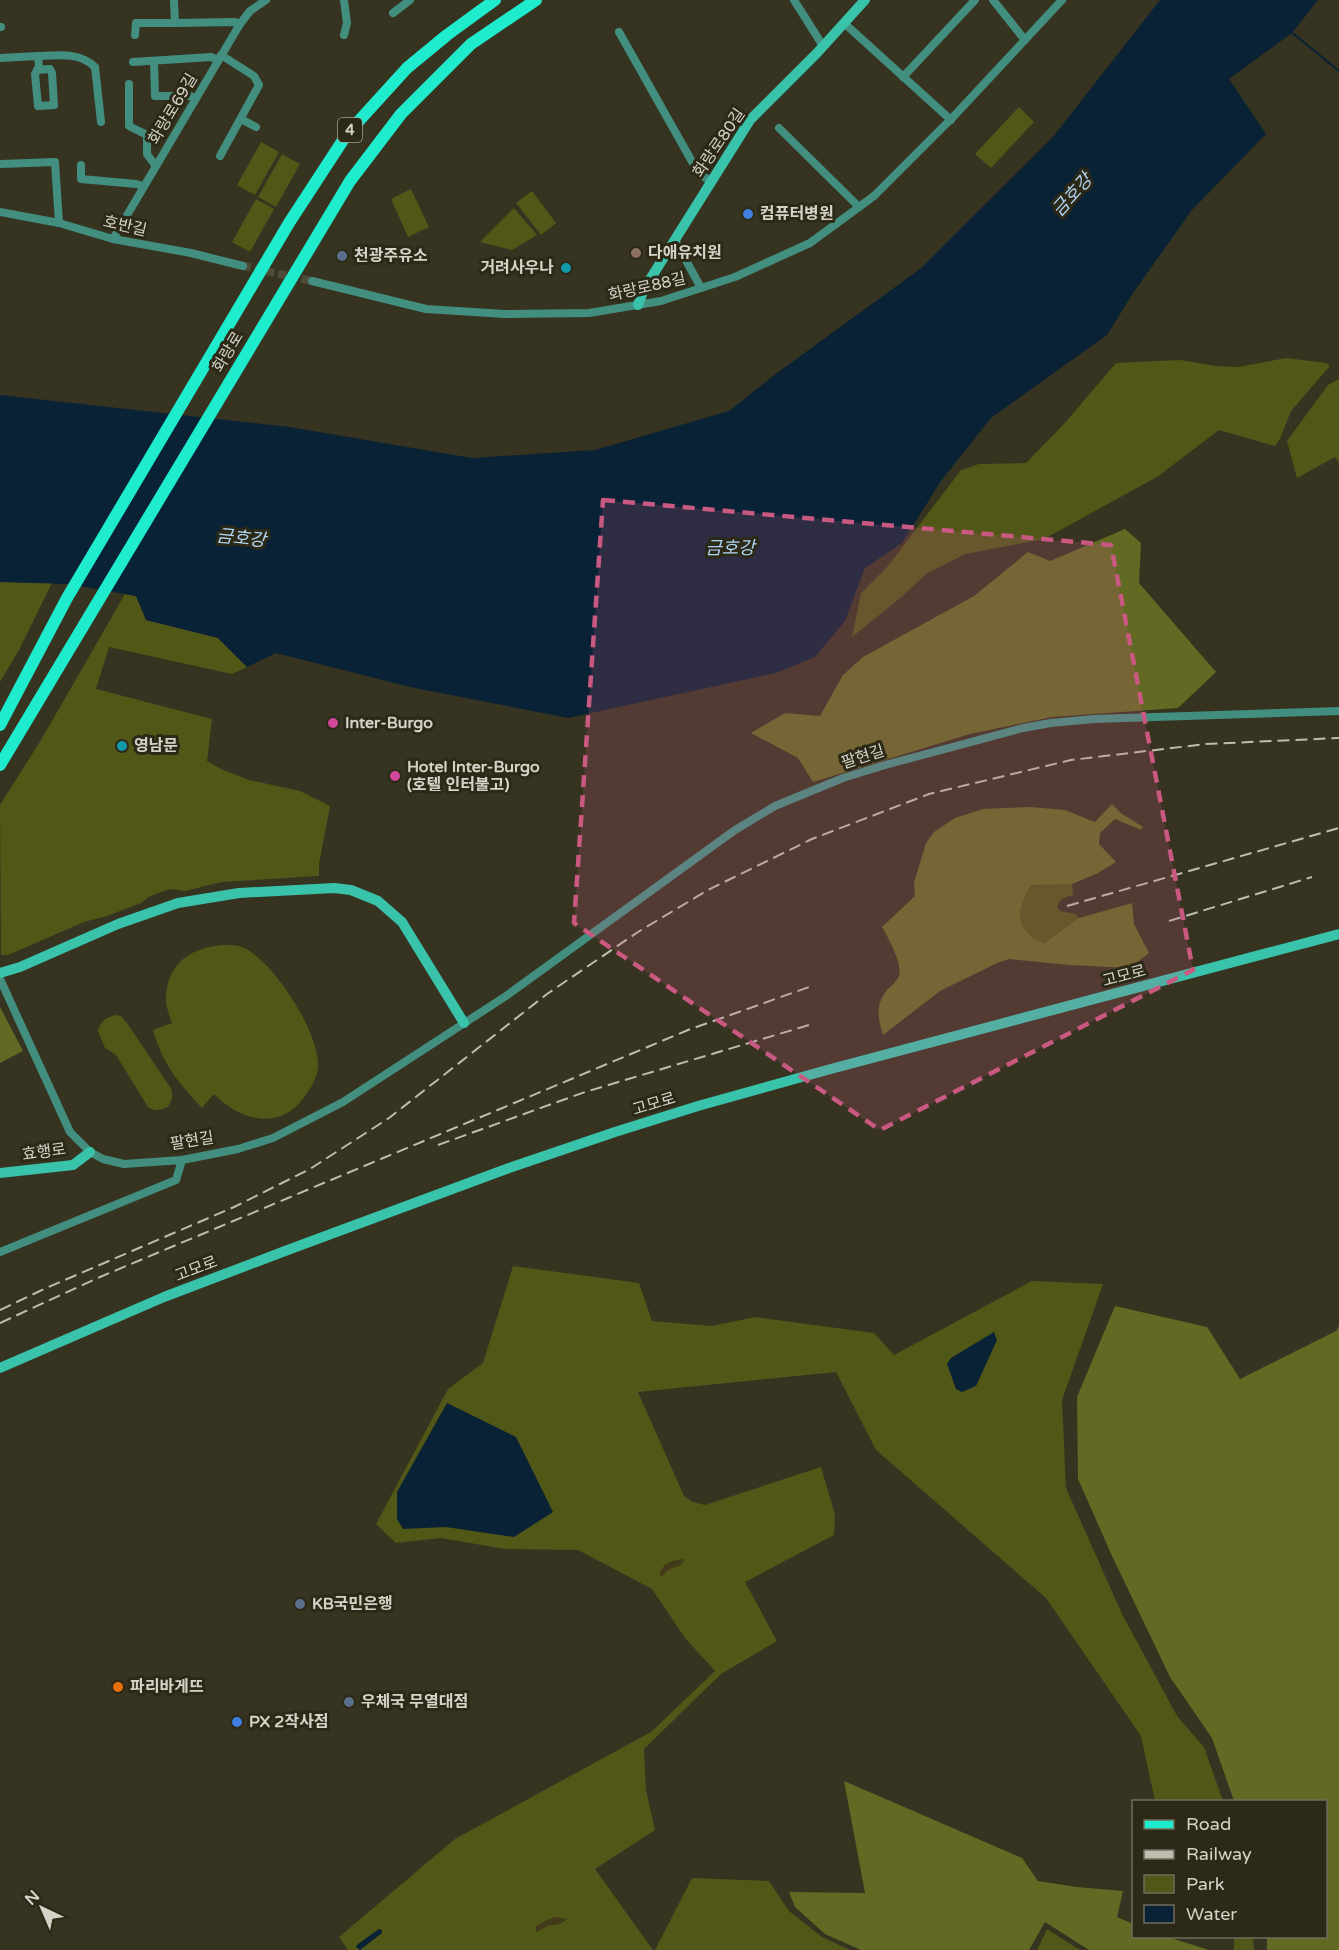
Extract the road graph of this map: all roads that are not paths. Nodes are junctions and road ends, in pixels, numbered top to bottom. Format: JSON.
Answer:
{"nodes":[{"id":1,"x":174,"y":0,"type":"edge"},
{"id":2,"x":266,"y":0,"type":"edge"},
{"id":3,"x":344,"y":0,"type":"edge"},
{"id":4,"x":410,"y":0,"type":"edge"},
{"id":5,"x":495,"y":0,"type":"edge"},
{"id":6,"x":536,"y":0,"type":"edge"},
{"id":7,"x":794,"y":0,"type":"edge"},
{"id":8,"x":865,"y":0,"type":"edge"},
{"id":9,"x":975,"y":0,"type":"edge"},
{"id":10,"x":993,"y":0,"type":"edge"},
{"id":11,"x":1062,"y":0,"type":"edge"},
{"id":12,"x":393,"y":13,"type":"dead end"},
{"id":13,"x":175,"y":23,"type":"junction"},
{"id":14,"x":844,"y":23,"type":"junction"},
{"id":15,"x":240,"y":24,"type":"junction"},
{"id":16,"x":619,"y":32,"type":"dead end"},
{"id":17,"x":135,"y":35,"type":"dead end"},
{"id":18,"x":344,"y":35,"type":"dead end"},
{"id":19,"x":1025,"y":40,"type":"junction"},
{"id":20,"x":823,"y":46,"type":"junction"},
{"id":21,"x":38,"y":56,"type":"junction"},
{"id":22,"x":0,"y":58,"type":"edge"},
{"id":23,"x":219,"y":58,"type":"junction"},
{"id":24,"x":154,"y":60,"type":"junction"},
{"id":25,"x":133,"y":62,"type":"dead end"},
{"id":26,"x":38,"y":70,"type":"junction"},
{"id":27,"x":903,"y":77,"type":"junction"},
{"id":28,"x":129,"y":84,"type":"dead end"},
{"id":29,"x":195,"y":98,"type":"junction"},
{"id":30,"x":241,"y":119,"type":"junction"},
{"id":31,"x":951,"y":120,"type":"junction"},
{"id":32,"x":101,"y":122,"type":"dead end"},
{"id":33,"x":256,"y":127,"type":"dead end"},
{"id":34,"x":779,"y":128,"type":"dead end"},
{"id":35,"x":219,"y":156,"type":"dead end"},
{"id":36,"x":0,"y":164,"type":"edge"},
{"id":37,"x":81,"y":165,"type":"dead end"},
{"id":38,"x":155,"y":165,"type":"junction"},
{"id":39,"x":711,"y":180,"type":"junction"},
{"id":40,"x":143,"y":186,"type":"junction"},
{"id":41,"x":859,"y":207,"type":"junction"},
{"id":42,"x":0,"y":212,"type":"edge"},
{"id":43,"x":59,"y":223,"type":"junction"},
{"id":44,"x":676,"y":237,"type":"junction"},
{"id":45,"x":113,"y":238,"type":"junction"},
{"id":46,"x":243,"y":266,"type":"tunnel mouth"},
{"id":47,"x":312,"y":281,"type":"tunnel mouth"},
{"id":48,"x":701,"y":288,"type":"junction"},
{"id":49,"x":638,"y":305,"type":"junction"},
{"id":50,"x":24,"y":679,"type":"junction"},
{"id":51,"x":1339,"y":711,"type":"edge"},
{"id":52,"x":0,"y":712,"type":"edge"},
{"id":53,"x":0,"y":725,"type":"edge"},
{"id":54,"x":0,"y":765,"type":"edge"},
{"id":55,"x":1339,"y":934,"type":"edge"},
{"id":56,"x":0,"y":973,"type":"edge"},
{"id":57,"x":0,"y":979,"type":"edge"},
{"id":58,"x":464,"y":1023,"type":"junction"},
{"id":59,"x":90,"y":1152,"type":"junction"},
{"id":60,"x":182,"y":1160,"type":"junction"},
{"id":61,"x":0,"y":1173,"type":"edge"},
{"id":62,"x":0,"y":1252,"type":"edge"},
{"id":63,"x":0,"y":1368,"type":"edge"}],
"edges":[{"from":1,"to":13,"type":"street"},
{"from":2,"to":15,"type":"street","name":"화랑로69길"},
{"from":3,"to":18,"type":"street"},
{"from":4,"to":12,"type":"street"},
{"from":5,"to":50,"type":"main road","name":"화랑로","number":"4"},
{"from":6,"to":54,"type":"main road","name":"화랑로"},
{"from":7,"to":20,"type":"street"},
{"from":8,"to":14,"type":"main road","name":"화랑로80길"},
{"from":9,"to":27,"type":"street"},
{"from":10,"to":19,"type":"street"},
{"from":11,"to":19,"type":"street","name":"화랑로88길"},
{"from":13,"to":15,"type":"street"},
{"from":13,"to":17,"type":"street"},
{"from":14,"to":20,"type":"main road","name":"화랑로80길"},
{"from":14,"to":27,"type":"street"},
{"from":15,"to":23,"type":"street","name":"화랑로69길"},
{"from":16,"to":39,"type":"street"},
{"from":19,"to":31,"type":"street","name":"화랑로88길"},
{"from":20,"to":39,"type":"main road","name":"화랑로80길"},
{"from":21,"to":22,"type":"street"},
{"from":21,"to":26,"type":"street"},
{"from":21,"to":32,"type":"street"},
{"from":23,"to":24,"type":"street"},
{"from":23,"to":29,"type":"street","name":"화랑로69길"},
{"from":23,"to":30,"type":"street"},
{"from":24,"to":25,"type":"street"},
{"from":24,"to":29,"type":"street"},
{"from":26,"to":26,"type":"street"},
{"from":27,"to":31,"type":"street"},
{"from":28,"to":38,"type":"street"},
{"from":29,"to":38,"type":"street","name":"화랑로69길"},
{"from":30,"to":33,"type":"street"},
{"from":30,"to":35,"type":"street"},
{"from":31,"to":41,"type":"street","name":"화랑로88길"},
{"from":34,"to":41,"type":"street"},
{"from":36,"to":43,"type":"street"},
{"from":37,"to":40,"type":"street"},
{"from":38,"to":40,"type":"street","name":"화랑로69길"},
{"from":39,"to":44,"type":"main road","name":"화랑로80길"},
{"from":40,"to":45,"type":"street","name":"화랑로69길"},
{"from":41,"to":48,"type":"street","name":"화랑로88길"},
{"from":42,"to":43,"type":"street","name":"호반길"},
{"from":43,"to":45,"type":"street","name":"호반길"},
{"from":44,"to":48,"type":"street"},
{"from":44,"to":49,"type":"main road","name":"화랑로80길"},
{"from":45,"to":46,"type":"street","name":"호반길"},
{"from":47,"to":49,"type":"street","name":"화랑로88길"},
{"from":48,"to":49,"type":"street","name":"화랑로88길"},
{"from":50,"to":52,"type":"main road"},
{"from":50,"to":53,"type":"main road","name":"화랑로"},
{"from":51,"to":58,"type":"street","name":"팔현길"},
{"from":55,"to":63,"type":"main road","name":"고모로"},
{"from":56,"to":58,"type":"main road"},
{"from":57,"to":59,"type":"street","name":"팔현길"},
{"from":58,"to":60,"type":"street","name":"팔현길"},
{"from":59,"to":60,"type":"street","name":"팔현길"},
{"from":59,"to":61,"type":"main road","name":"효행로"},
{"from":60,"to":62,"type":"street"}]}
